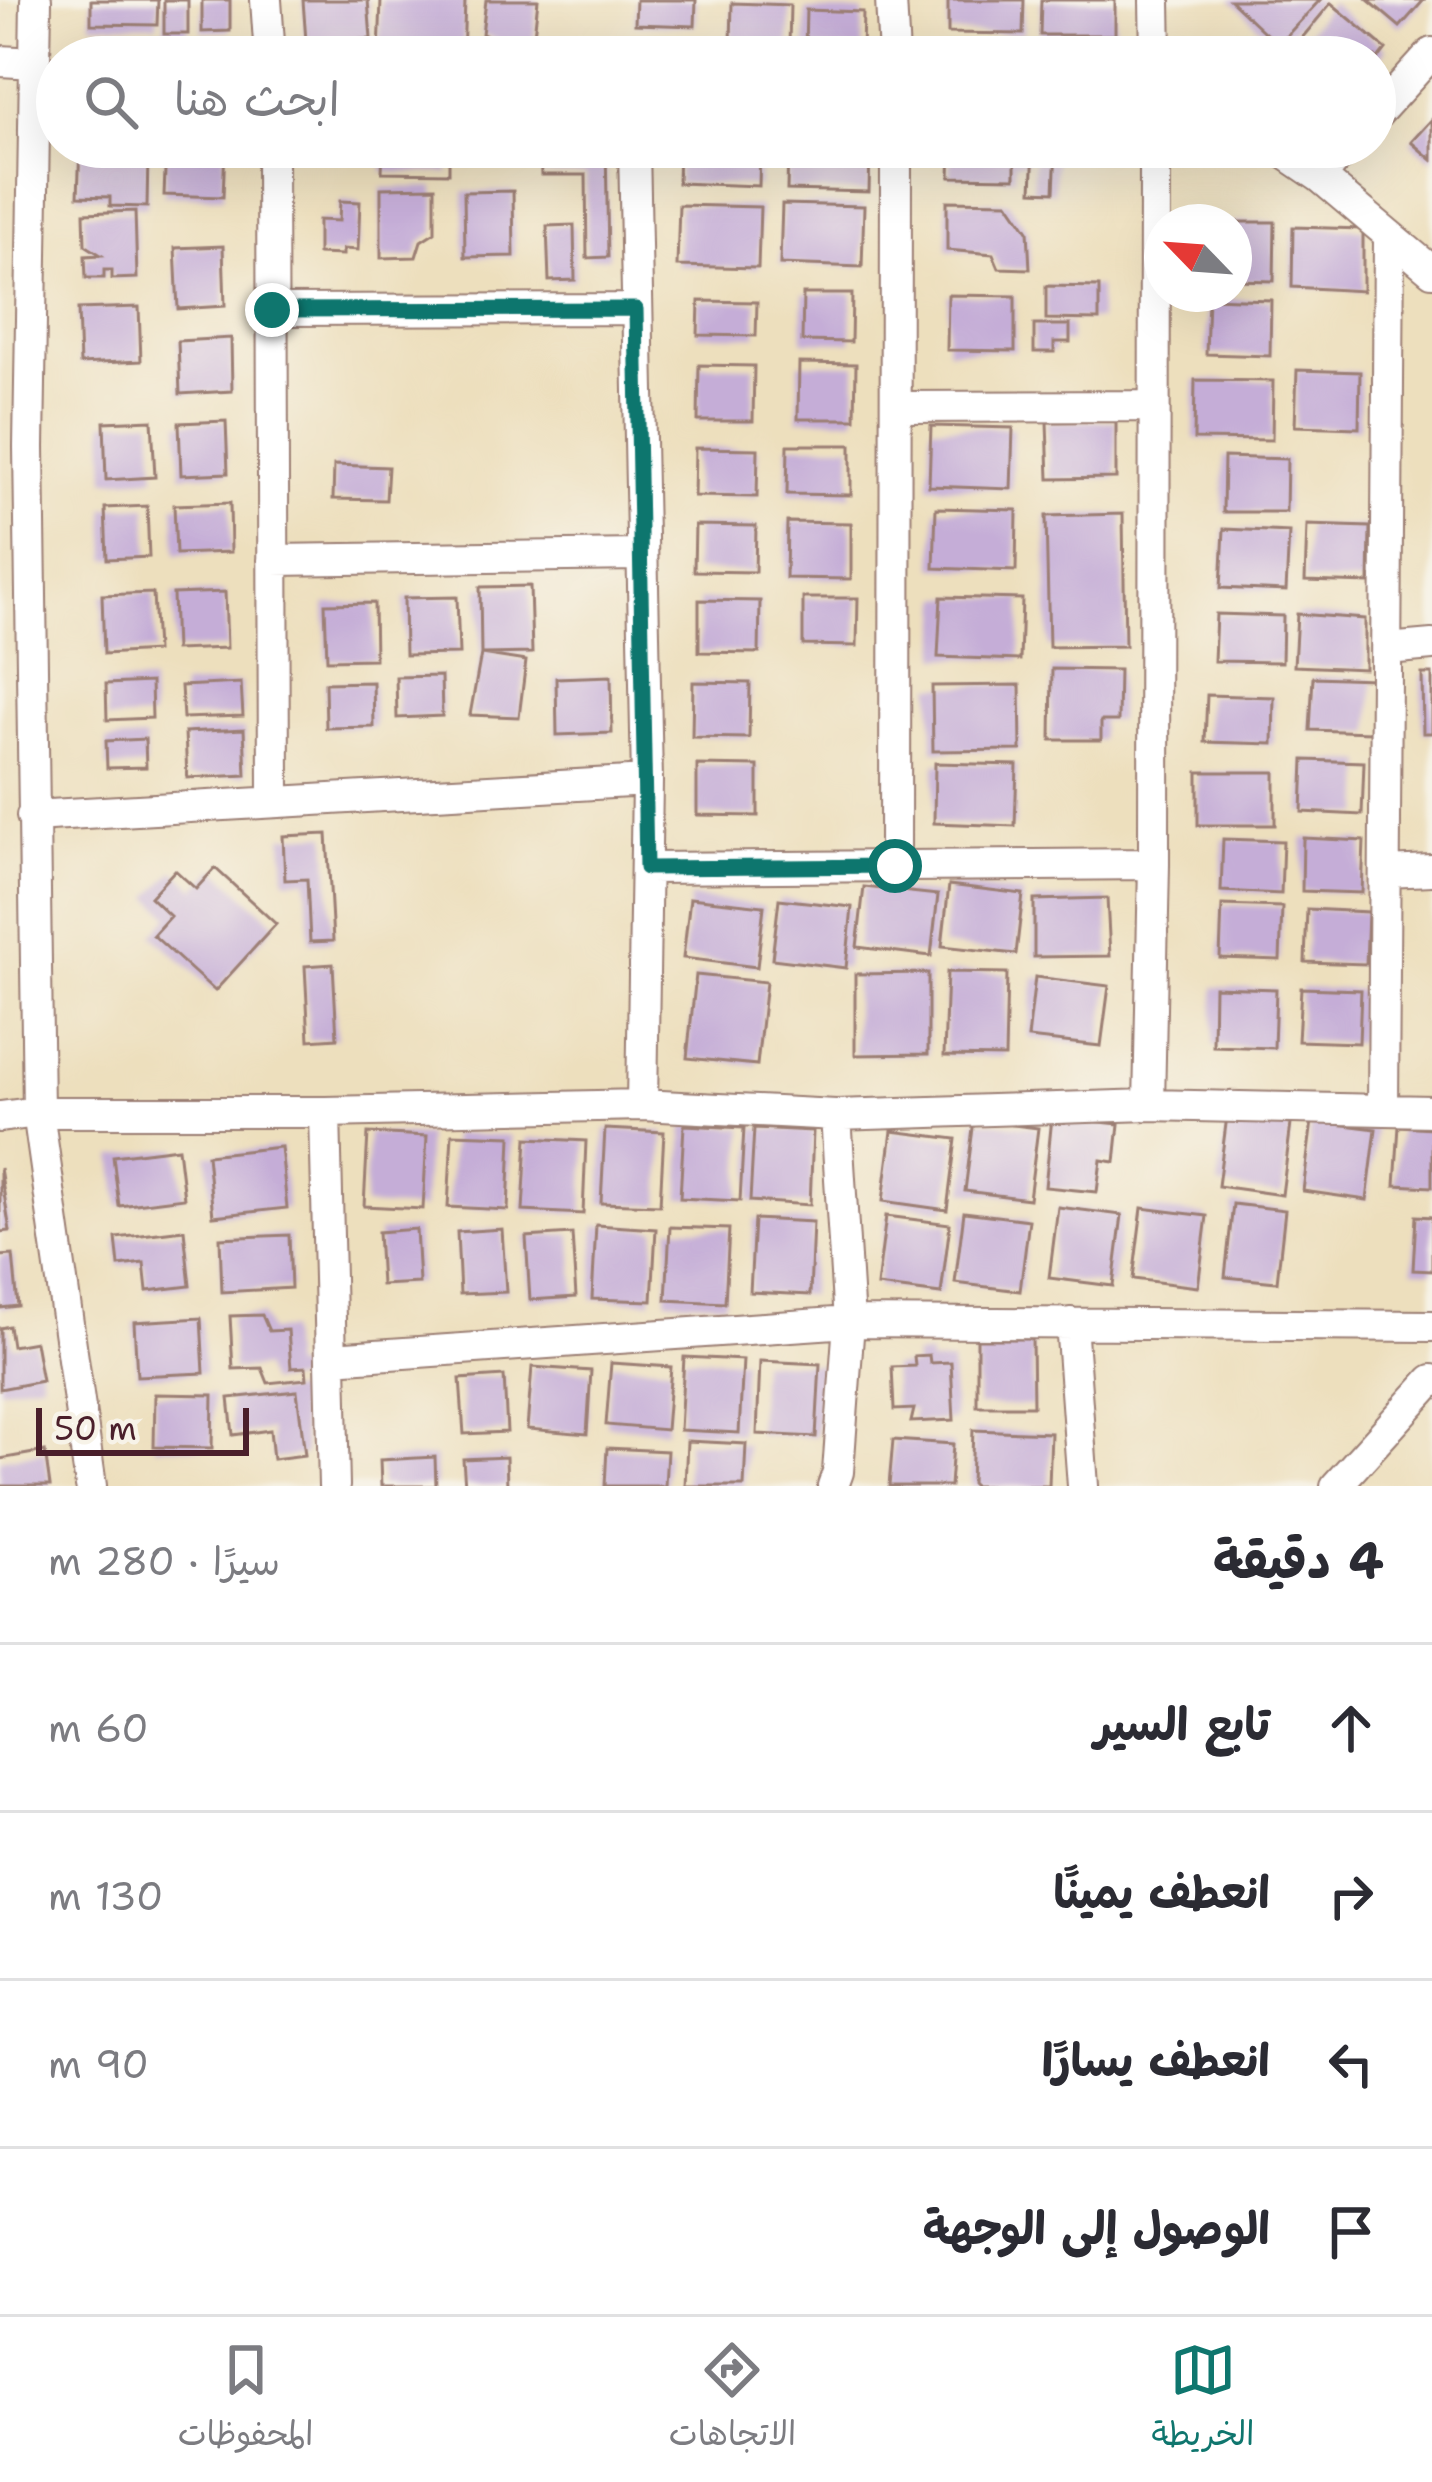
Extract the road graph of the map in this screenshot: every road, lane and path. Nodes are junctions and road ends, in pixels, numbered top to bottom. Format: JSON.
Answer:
{"nodes":[{"id":1,"x":35,"y":0,"type":"edge"},
{"id":2,"x":266,"y":0,"type":"edge"},
{"id":3,"x":891,"y":0,"type":"edge"},
{"id":4,"x":1155,"y":0,"type":"edge"},
{"id":5,"x":269,"y":36,"type":"edge"},
{"id":6,"x":893,"y":36,"type":"edge"},
{"id":7,"x":1156,"y":36,"type":"edge"},
{"id":8,"x":1432,"y":53,"type":"edge"},
{"id":9,"x":0,"y":61,"type":"edge"},
{"id":10,"x":35,"y":63,"type":"junction"},
{"id":11,"x":1396,"y":93,"type":"edge"},
{"id":12,"x":272,"y":168,"type":"edge"},
{"id":13,"x":634,"y":168,"type":"edge"},
{"id":14,"x":896,"y":168,"type":"edge"},
{"id":15,"x":1155,"y":168,"type":"edge"},
{"id":16,"x":1306,"y":168,"type":"edge"},
{"id":17,"x":1329,"y":168,"type":"edge"},
{"id":18,"x":1320,"y":178,"type":"junction"},
{"id":19,"x":1389,"y":237,"type":"junction"},
{"id":20,"x":1432,"y":271,"type":"edge"},
{"id":21,"x":636,"y":309,"type":"junction"},
{"id":22,"x":272,"y":310,"type":"junction"},
{"id":23,"x":1152,"y":406,"type":"junction"},
{"id":24,"x":897,"y":407,"type":"junction"},
{"id":25,"x":15,"y":447,"type":"edge"},
{"id":26,"x":640,"y":555,"type":"junction"},
{"id":27,"x":273,"y":560,"type":"junction"},
{"id":28,"x":1432,"y":645,"type":"edge"},
{"id":29,"x":1387,"y":649,"type":"junction"},
{"id":30,"x":647,"y":781,"type":"junction"},
{"id":31,"x":274,"y":800,"type":"junction"},
{"id":32,"x":32,"y":815,"type":"junction"},
{"id":33,"x":1154,"y":864,"type":"junction"},
{"id":34,"x":895,"y":866,"type":"junction"},
{"id":35,"x":646,"y":868,"type":"junction"},
{"id":36,"x":1432,"y":870,"type":"edge"},
{"id":37,"x":1386,"y":872,"type":"junction"},
{"id":38,"x":642,"y":1105,"type":"junction"},
{"id":39,"x":1149,"y":1105,"type":"junction"},
{"id":40,"x":1383,"y":1111,"type":"junction"},
{"id":41,"x":1432,"y":1111,"type":"edge"},
{"id":42,"x":38,"y":1112,"type":"junction"},
{"id":43,"x":325,"y":1112,"type":"junction"},
{"id":44,"x":836,"y":1115,"type":"junction"},
{"id":45,"x":0,"y":1117,"type":"edge"},
{"id":46,"x":849,"y":1322,"type":"junction"},
{"id":47,"x":1070,"y":1323,"type":"junction"},
{"id":48,"x":1432,"y":1326,"type":"edge"},
{"id":49,"x":332,"y":1358,"type":"junction"},
{"id":50,"x":1432,"y":1380,"type":"edge"},
{"id":51,"x":91,"y":1486,"type":"edge"},
{"id":52,"x":334,"y":1486,"type":"edge"},
{"id":53,"x":833,"y":1486,"type":"edge"},
{"id":54,"x":1083,"y":1486,"type":"edge"},
{"id":55,"x":1336,"y":1486,"type":"edge"}],
"edges":[{"from":1,"to":10,"type":"street"},
{"from":2,"to":5,"type":"street"},
{"from":3,"to":6,"type":"street"},
{"from":4,"to":7,"type":"street"},
{"from":8,"to":11,"type":"street"},
{"from":9,"to":10,"type":"street"},
{"from":10,"to":25,"type":"street"},
{"from":12,"to":22,"type":"street"},
{"from":13,"to":21,"type":"street"},
{"from":14,"to":24,"type":"street"},
{"from":15,"to":23,"type":"street"},
{"from":16,"to":18,"type":"street"},
{"from":17,"to":18,"type":"street"},
{"from":18,"to":19,"type":"street"},
{"from":19,"to":20,"type":"street"},
{"from":19,"to":29,"type":"street"},
{"from":21,"to":22,"type":"street"},
{"from":21,"to":26,"type":"street"},
{"from":22,"to":27,"type":"street"},
{"from":23,"to":24,"type":"street"},
{"from":23,"to":33,"type":"street"},
{"from":24,"to":34,"type":"street"},
{"from":25,"to":32,"type":"street"},
{"from":26,"to":27,"type":"street"},
{"from":26,"to":30,"type":"street"},
{"from":27,"to":31,"type":"street"},
{"from":28,"to":29,"type":"street"},
{"from":29,"to":37,"type":"street"},
{"from":30,"to":31,"type":"street"},
{"from":30,"to":35,"type":"street"},
{"from":31,"to":32,"type":"street"},
{"from":32,"to":42,"type":"street"},
{"from":33,"to":34,"type":"street"},
{"from":33,"to":39,"type":"street"},
{"from":34,"to":35,"type":"street"},
{"from":35,"to":38,"type":"street"},
{"from":36,"to":37,"type":"street"},
{"from":37,"to":40,"type":"street"},
{"from":38,"to":43,"type":"street"},
{"from":38,"to":44,"type":"street"},
{"from":39,"to":40,"type":"street"},
{"from":39,"to":44,"type":"street"},
{"from":40,"to":41,"type":"street"},
{"from":42,"to":43,"type":"street"},
{"from":42,"to":45,"type":"street"},
{"from":42,"to":51,"type":"street"},
{"from":43,"to":49,"type":"street"},
{"from":44,"to":46,"type":"street"},
{"from":46,"to":47,"type":"street"},
{"from":46,"to":49,"type":"street"},
{"from":46,"to":53,"type":"street"},
{"from":47,"to":48,"type":"street"},
{"from":47,"to":54,"type":"street"},
{"from":49,"to":52,"type":"street"},
{"from":50,"to":55,"type":"street"}]}
